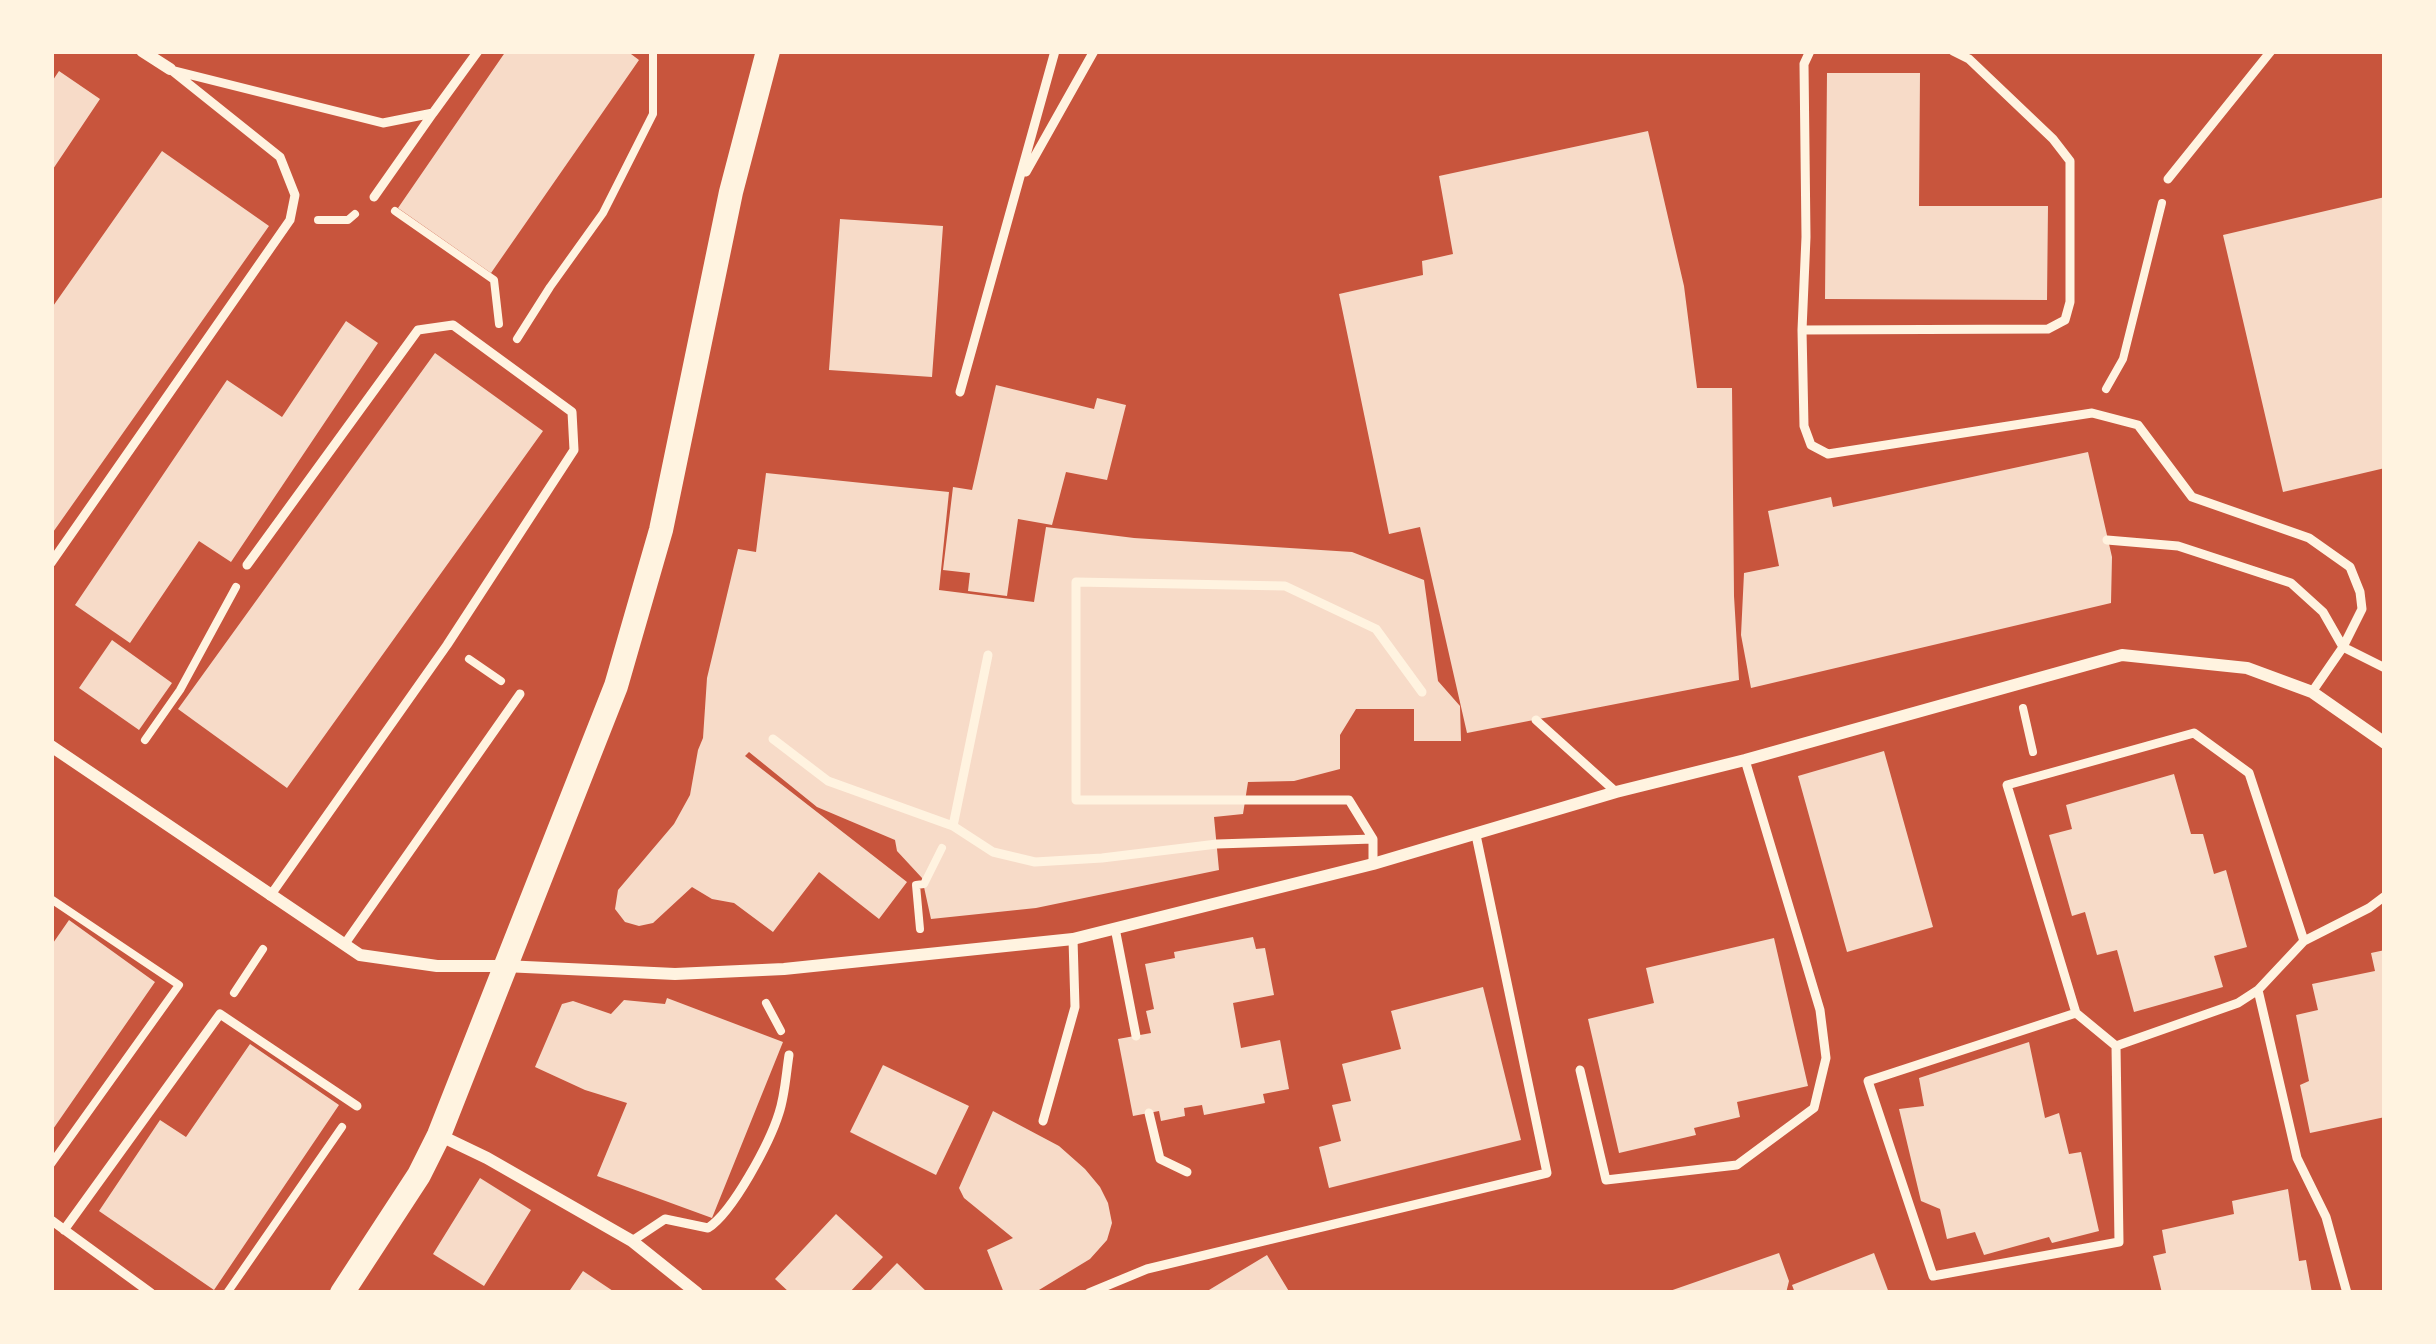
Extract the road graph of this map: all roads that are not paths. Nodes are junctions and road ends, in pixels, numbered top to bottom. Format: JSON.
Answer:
{"nodes":[{"id":1,"x":142,"y":51,"type":"edge"},
{"id":2,"x":478,"y":51,"type":"edge"},
{"id":3,"x":768,"y":51,"type":"edge"},
{"id":4,"x":1055,"y":51,"type":"edge"},
{"id":5,"x":1094,"y":51,"type":"edge"},
{"id":6,"x":1810,"y":51,"type":"edge"},
{"id":7,"x":1953,"y":51,"type":"edge"},
{"id":8,"x":2271,"y":51,"type":"edge"},
{"id":9,"x":170,"y":69,"type":"junction"},
{"id":10,"x":433,"y":113,"type":"junction"},
{"id":11,"x":2168,"y":179,"type":"road end"},
{"id":12,"x":1017,"y":187,"type":"junction"},
{"id":13,"x":374,"y":197,"type":"road end"},
{"id":14,"x":1802,"y":330,"type":"junction"},
{"id":15,"x":960,"y":392,"type":"dead end"},
{"id":16,"x":2108,"y":540,"type":"dead end"},
{"id":17,"x":51,"y":563,"type":"edge"},
{"id":18,"x":247,"y":565,"type":"road end"},
{"id":19,"x":2343,"y":647,"type":"junction"},
{"id":20,"x":988,"y":655,"type":"dead end"},
{"id":21,"x":2385,"y":668,"type":"edge"},
{"id":22,"x":1422,"y":692,"type":"dead end"},
{"id":23,"x":2312,"y":692,"type":"junction"},
{"id":24,"x":520,"y":694,"type":"dead end"},
{"id":25,"x":1536,"y":720,"type":"dead end"},
{"id":26,"x":773,"y":739,"type":"dead end"},
{"id":27,"x":2385,"y":743,"type":"edge"},
{"id":28,"x":51,"y":746,"type":"edge"},
{"id":29,"x":1745,"y":760,"type":"junction"},
{"id":30,"x":1616,"y":792,"type":"junction"},
{"id":31,"x":953,"y":826,"type":"junction"},
{"id":32,"x":1476,"y":835,"type":"junction"},
{"id":33,"x":1373,"y":839,"type":"junction"},
{"id":34,"x":1373,"y":864,"type":"junction"},
{"id":35,"x":270,"y":896,"type":"junction"},
{"id":36,"x":2385,"y":896,"type":"edge"},
{"id":37,"x":1115,"y":928,"type":"junction"},
{"id":38,"x":1072,"y":939,"type":"junction"},
{"id":39,"x":2304,"y":941,"type":"junction"},
{"id":40,"x":344,"y":945,"type":"junction"},
{"id":41,"x":504,"y":966,"type":"junction"},
{"id":42,"x":2258,"y":990,"type":"junction"},
{"id":43,"x":2076,"y":1013,"type":"junction"},
{"id":44,"x":1136,"y":1036,"type":"dead end"},
{"id":45,"x":2116,"y":1046,"type":"junction"},
{"id":46,"x":789,"y":1055,"type":"dead end"},
{"id":47,"x":1580,"y":1070,"type":"dead end"},
{"id":48,"x":357,"y":1106,"type":"road end"},
{"id":49,"x":1149,"y":1113,"type":"dead end"},
{"id":50,"x":1043,"y":1121,"type":"dead end"},
{"id":51,"x":439,"y":1135,"type":"junction"},
{"id":52,"x":1187,"y":1172,"type":"dead end"},
{"id":53,"x":51,"y":1220,"type":"edge"},
{"id":54,"x":64,"y":1230,"type":"junction"},
{"id":55,"x":632,"y":1241,"type":"junction"},
{"id":56,"x":151,"y":1293,"type":"edge"},
{"id":57,"x":342,"y":1293,"type":"edge"},
{"id":58,"x":697,"y":1293,"type":"edge"},
{"id":59,"x":1089,"y":1293,"type":"edge"},
{"id":60,"x":2347,"y":1293,"type":"edge"}],
"edges":[{"from":1,"to":9,"type":"street"},
{"from":2,"to":10,"type":"lane"},
{"from":3,"to":41,"type":"main road"},
{"from":4,"to":12,"type":"lane"},
{"from":5,"to":12,"type":"lane"},
{"from":6,"to":14,"type":"lane"},
{"from":7,"to":14,"type":"lane"},
{"from":8,"to":11,"type":"lane"},
{"from":9,"to":10,"type":"lane"},
{"from":9,"to":17,"type":"lane"},
{"from":10,"to":13,"type":"lane"},
{"from":12,"to":15,"type":"lane"},
{"from":14,"to":19,"type":"lane"},
{"from":16,"to":19,"type":"lane"},
{"from":18,"to":35,"type":"lane"},
{"from":19,"to":21,"type":"lane"},
{"from":19,"to":23,"type":"lane"},
{"from":20,"to":31,"type":"lane"},
{"from":22,"to":33,"type":"lane"},
{"from":23,"to":27,"type":"street"},
{"from":23,"to":29,"type":"street"},
{"from":24,"to":40,"type":"lane"},
{"from":25,"to":30,"type":"lane"},
{"from":26,"to":31,"type":"lane"},
{"from":28,"to":35,"type":"street"},
{"from":29,"to":30,"type":"street"},
{"from":29,"to":47,"type":"lane"},
{"from":30,"to":32,"type":"street"},
{"from":31,"to":33,"type":"lane"},
{"from":32,"to":34,"type":"street"},
{"from":32,"to":59,"type":"lane"},
{"from":33,"to":34,"type":"lane"},
{"from":34,"to":37,"type":"street"},
{"from":35,"to":40,"type":"street"},
{"from":36,"to":39,"type":"lane"},
{"from":37,"to":38,"type":"street"},
{"from":37,"to":44,"type":"lane"},
{"from":38,"to":41,"type":"street"},
{"from":38,"to":50,"type":"lane"},
{"from":39,"to":42,"type":"lane"},
{"from":39,"to":43,"type":"lane"},
{"from":40,"to":41,"type":"street"},
{"from":41,"to":51,"type":"main road"},
{"from":42,"to":45,"type":"lane"},
{"from":42,"to":60,"type":"lane"},
{"from":43,"to":45,"type":"lane"},
{"from":43,"to":45,"type":"lane"},
{"from":46,"to":55,"type":"lane"},
{"from":48,"to":54,"type":"lane"},
{"from":49,"to":52,"type":"lane"},
{"from":51,"to":55,"type":"street"},
{"from":51,"to":57,"type":"main road"},
{"from":53,"to":54,"type":"lane"},
{"from":54,"to":56,"type":"lane"},
{"from":55,"to":58,"type":"street"}]}
